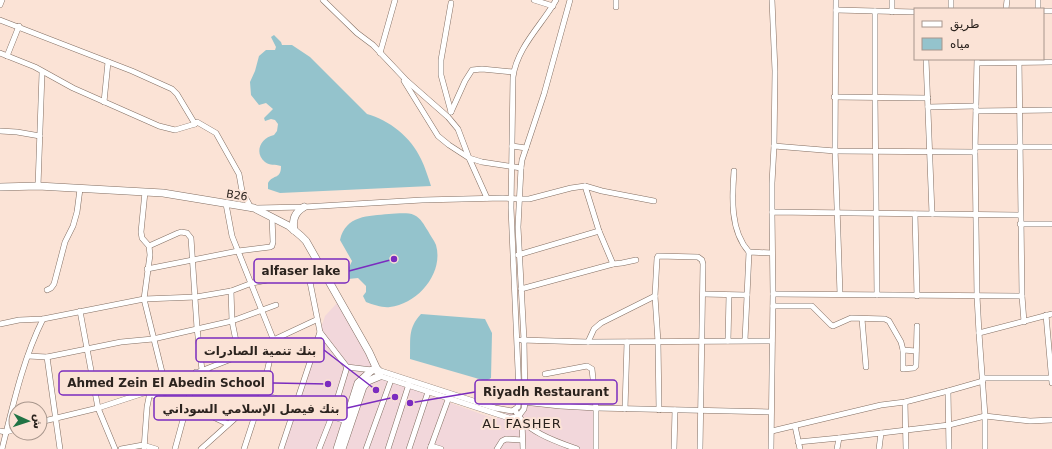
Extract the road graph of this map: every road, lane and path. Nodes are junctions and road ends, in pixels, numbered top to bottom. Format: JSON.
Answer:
{"nodes":[{"id":1,"x":2,"y":0,"type":"edge"},
{"id":2,"x":323,"y":0,"type":"edge"},
{"id":3,"x":395,"y":0,"type":"edge"},
{"id":4,"x":534,"y":0,"type":"edge"},
{"id":5,"x":556,"y":0,"type":"edge"},
{"id":6,"x":570,"y":0,"type":"edge"},
{"id":7,"x":616,"y":0,"type":"edge"},
{"id":8,"x":772,"y":0,"type":"edge"},
{"id":9,"x":836,"y":0,"type":"edge"},
{"id":10,"x":892,"y":0,"type":"edge"},
{"id":11,"x":451,"y":3,"type":"dead end"},
{"id":12,"x":0,"y":5,"type":"edge"},
{"id":13,"x":553,"y":6,"type":"junction"},
{"id":14,"x":616,"y":7,"type":"dead end"},
{"id":15,"x":836,"y":10,"type":"junction"},
{"id":16,"x":875,"y":12,"type":"junction"},
{"id":17,"x":892,"y":12,"type":"junction"},
{"id":18,"x":914,"y":12,"type":"edge"},
{"id":19,"x":0,"y":20,"type":"edge"},
{"id":20,"x":19,"y":26,"type":"junction"},
{"id":21,"x":380,"y":53,"type":"junction"},
{"id":22,"x":0,"y":54,"type":"edge"},
{"id":23,"x":7,"y":56,"type":"junction"},
{"id":24,"x":926,"y":60,"type":"edge"},
{"id":25,"x":1019,"y":60,"type":"edge"},
{"id":26,"x":978,"y":61,"type":"edge"},
{"id":27,"x":108,"y":62,"type":"junction"},
{"id":28,"x":1052,"y":62,"type":"edge"},
{"id":29,"x":42,"y":72,"type":"junction"},
{"id":30,"x":513,"y":72,"type":"junction"},
{"id":31,"x":399,"y":73,"type":"junction"},
{"id":32,"x":834,"y":97,"type":"junction"},
{"id":33,"x":874,"y":98,"type":"junction"},
{"id":34,"x":928,"y":98,"type":"junction"},
{"id":35,"x":104,"y":102,"type":"junction"},
{"id":36,"x":928,"y":107,"type":"junction"},
{"id":37,"x":976,"y":109,"type":"junction"},
{"id":38,"x":1052,"y":110,"type":"edge"},
{"id":39,"x":1019,"y":111,"type":"junction"},
{"id":40,"x":451,"y":112,"type":"junction"},
{"id":41,"x":448,"y":117,"type":"junction"},
{"id":42,"x":195,"y":124,"type":"junction"},
{"id":43,"x":0,"y":131,"type":"edge"},
{"id":44,"x":40,"y":136,"type":"junction"},
{"id":45,"x":512,"y":146,"type":"junction"},
{"id":46,"x":774,"y":146,"type":"junction"},
{"id":47,"x":1052,"y":147,"type":"edge"},
{"id":48,"x":526,"y":148,"type":"junction"},
{"id":49,"x":1020,"y":148,"type":"junction"},
{"id":50,"x":976,"y":150,"type":"junction"},
{"id":51,"x":835,"y":151,"type":"junction"},
{"id":52,"x":875,"y":152,"type":"junction"},
{"id":53,"x":929,"y":152,"type":"junction"},
{"id":54,"x":469,"y":158,"type":"junction"},
{"id":55,"x":512,"y":166,"type":"junction"},
{"id":56,"x":521,"y":168,"type":"junction"},
{"id":57,"x":734,"y":171,"type":"dead end"},
{"id":58,"x":38,"y":186,"type":"junction"},
{"id":59,"x":585,"y":186,"type":"junction"},
{"id":60,"x":0,"y":188,"type":"edge"},
{"id":61,"x":80,"y":189,"type":"junction"},
{"id":62,"x":145,"y":192,"type":"junction"},
{"id":63,"x":487,"y":198,"type":"junction"},
{"id":64,"x":512,"y":198,"type":"junction"},
{"id":65,"x":519,"y":199,"type":"junction"},
{"id":66,"x":654,"y":200,"type":"dead end"},
{"id":67,"x":226,"y":204,"type":"junction"},
{"id":68,"x":304,"y":207,"type":"junction"},
{"id":69,"x":252,"y":208,"type":"junction"},
{"id":70,"x":772,"y":212,"type":"junction"},
{"id":71,"x":876,"y":212,"type":"junction"},
{"id":72,"x":837,"y":213,"type":"junction"},
{"id":73,"x":916,"y":214,"type":"junction"},
{"id":74,"x":932,"y":214,"type":"junction"},
{"id":75,"x":976,"y":214,"type":"junction"},
{"id":76,"x":1020,"y":215,"type":"junction"},
{"id":77,"x":272,"y":217,"type":"junction"},
{"id":78,"x":1020,"y":224,"type":"junction"},
{"id":79,"x":1052,"y":224,"type":"edge"},
{"id":80,"x":515,"y":227,"type":"junction"},
{"id":81,"x":294,"y":230,"type":"junction"},
{"id":82,"x":599,"y":231,"type":"junction"},
{"id":83,"x":149,"y":246,"type":"junction"},
{"id":84,"x":238,"y":251,"type":"junction"},
{"id":85,"x":749,"y":252,"type":"junction"},
{"id":86,"x":772,"y":253,"type":"junction"},
{"id":87,"x":520,"y":254,"type":"junction"},
{"id":88,"x":513,"y":256,"type":"junction"},
{"id":89,"x":192,"y":260,"type":"junction"},
{"id":90,"x":636,"y":260,"type":"dead end"},
{"id":91,"x":613,"y":264,"type":"junction"},
{"id":92,"x":321,"y":267,"type":"junction"},
{"id":93,"x":147,"y":269,"type":"junction"},
{"id":94,"x":308,"y":272,"type":"junction"},
{"id":95,"x":252,"y":283,"type":"junction"},
{"id":96,"x":522,"y":289,"type":"junction"},
{"id":97,"x":47,"y":290,"type":"dead end"},
{"id":98,"x":231,"y":291,"type":"junction"},
{"id":99,"x":703,"y":294,"type":"junction"},
{"id":100,"x":773,"y":294,"type":"junction"},
{"id":101,"x":840,"y":294,"type":"junction"},
{"id":102,"x":729,"y":295,"type":"junction"},
{"id":103,"x":747,"y":295,"type":"junction"},
{"id":104,"x":196,"y":296,"type":"junction"},
{"id":105,"x":655,"y":296,"type":"junction"},
{"id":106,"x":877,"y":296,"type":"junction"},
{"id":107,"x":917,"y":296,"type":"junction"},
{"id":108,"x":977,"y":296,"type":"junction"},
{"id":109,"x":1022,"y":296,"type":"junction"},
{"id":110,"x":144,"y":299,"type":"junction"},
{"id":111,"x":522,"y":301,"type":"junction"},
{"id":112,"x":515,"y":302,"type":"junction"},
{"id":113,"x":276,"y":305,"type":"dead end"},
{"id":114,"x":773,"y":306,"type":"junction"},
{"id":115,"x":262,"y":310,"type":"junction"},
{"id":116,"x":80,"y":311,"type":"junction"},
{"id":117,"x":1049,"y":315,"type":"edge"},
{"id":118,"x":862,"y":318,"type":"junction"},
{"id":119,"x":43,"y":319,"type":"junction"},
{"id":120,"x":316,"y":320,"type":"junction"},
{"id":121,"x":232,"y":321,"type":"junction"},
{"id":122,"x":1024,"y":322,"type":"junction"},
{"id":123,"x":0,"y":324,"type":"edge"},
{"id":124,"x":917,"y":326,"type":"dead end"},
{"id":125,"x":197,"y":328,"type":"junction"},
{"id":126,"x":320,"y":332,"type":"junction"},
{"id":127,"x":979,"y":333,"type":"junction"},
{"id":128,"x":153,"y":339,"type":"junction"},
{"id":129,"x":517,"y":340,"type":"junction"},
{"id":130,"x":524,"y":340,"type":"junction"},
{"id":131,"x":745,"y":340,"type":"junction"},
{"id":132,"x":274,"y":341,"type":"junction"},
{"id":133,"x":702,"y":341,"type":"junction"},
{"id":134,"x":728,"y":341,"type":"junction"},
{"id":135,"x":772,"y":341,"type":"junction"},
{"id":136,"x":588,"y":342,"type":"junction"},
{"id":137,"x":627,"y":342,"type":"junction"},
{"id":138,"x":658,"y":342,"type":"junction"},
{"id":139,"x":88,"y":348,"type":"junction"},
{"id":140,"x":903,"y":350,"type":"junction"},
{"id":141,"x":916,"y":350,"type":"junction"},
{"id":142,"x":28,"y":356,"type":"junction"},
{"id":143,"x":47,"y":356,"type":"junction"},
{"id":144,"x":239,"y":356,"type":"junction"},
{"id":145,"x":1051,"y":360,"type":"edge"},
{"id":146,"x":347,"y":367,"type":"junction"},
{"id":147,"x":866,"y":367,"type":"dead end"},
{"id":148,"x":518,"y":368,"type":"junction"},
{"id":149,"x":525,"y":368,"type":"junction"},
{"id":150,"x":199,"y":371,"type":"junction"},
{"id":151,"x":374,"y":374,"type":"junction"},
{"id":152,"x":545,"y":374,"type":"dead end"},
{"id":153,"x":983,"y":379,"type":"junction"},
{"id":154,"x":391,"y":380,"type":"junction"},
{"id":155,"x":1052,"y":380,"type":"edge"},
{"id":156,"x":165,"y":384,"type":"junction"},
{"id":157,"x":409,"y":384,"type":"junction"},
{"id":158,"x":948,"y":391,"type":"junction"},
{"id":159,"x":150,"y":392,"type":"junction"},
{"id":160,"x":428,"y":392,"type":"junction"},
{"id":161,"x":262,"y":394,"type":"junction"},
{"id":162,"x":449,"y":397,"type":"junction"},
{"id":163,"x":260,"y":400,"type":"junction"},
{"id":164,"x":519,"y":401,"type":"junction"},
{"id":165,"x":905,"y":402,"type":"junction"},
{"id":166,"x":525,"y":403,"type":"junction"},
{"id":167,"x":188,"y":405,"type":"junction"},
{"id":168,"x":296,"y":405,"type":"junction"},
{"id":169,"x":98,"y":408,"type":"junction"},
{"id":170,"x":596,"y":408,"type":"junction"},
{"id":171,"x":625,"y":409,"type":"junction"},
{"id":172,"x":515,"y":410,"type":"junction"},
{"id":173,"x":659,"y":410,"type":"junction"},
{"id":174,"x":674,"y":410,"type":"junction"},
{"id":175,"x":701,"y":411,"type":"junction"},
{"id":176,"x":771,"y":412,"type":"junction"},
{"id":177,"x":332,"y":416,"type":"junction"},
{"id":178,"x":985,"y":416,"type":"junction"},
{"id":179,"x":55,"y":418,"type":"junction"},
{"id":180,"x":520,"y":419,"type":"junction"},
{"id":181,"x":48,"y":420,"type":"edge"},
{"id":182,"x":346,"y":420,"type":"junction"},
{"id":183,"x":1052,"y":420,"type":"edge"},
{"id":184,"x":228,"y":424,"type":"junction"},
{"id":185,"x":949,"y":425,"type":"junction"},
{"id":186,"x":795,"y":426,"type":"junction"},
{"id":187,"x":906,"y":429,"type":"junction"},
{"id":188,"x":0,"y":431,"type":"edge"},
{"id":189,"x":772,"y":431,"type":"junction"},
{"id":190,"x":6,"y":432,"type":"junction"},
{"id":191,"x":881,"y":433,"type":"junction"},
{"id":192,"x":839,"y":438,"type":"junction"},
{"id":193,"x":522,"y":440,"type":"junction"},
{"id":194,"x":798,"y":442,"type":"junction"},
{"id":195,"x":144,"y":448,"type":"edge"},
{"id":196,"x":431,"y":448,"type":"edge"},
{"id":197,"x":569,"y":448,"type":"edge"},
{"id":198,"x":2,"y":449,"type":"edge"},
{"id":199,"x":60,"y":449,"type":"edge"},
{"id":200,"x":115,"y":449,"type":"edge"},
{"id":201,"x":121,"y":449,"type":"edge"},
{"id":202,"x":156,"y":449,"type":"edge"},
{"id":203,"x":175,"y":449,"type":"edge"},
{"id":204,"x":202,"y":449,"type":"edge"},
{"id":205,"x":244,"y":449,"type":"edge"},
{"id":206,"x":281,"y":449,"type":"edge"},
{"id":207,"x":319,"y":449,"type":"edge"},
{"id":208,"x":337,"y":449,"type":"edge"},
{"id":209,"x":342,"y":449,"type":"edge"},
{"id":210,"x":366,"y":449,"type":"edge"},
{"id":211,"x":388,"y":449,"type":"edge"},
{"id":212,"x":409,"y":449,"type":"edge"},
{"id":213,"x":440,"y":449,"type":"edge"},
{"id":214,"x":497,"y":449,"type":"edge"},
{"id":215,"x":523,"y":449,"type":"edge"},
{"id":216,"x":577,"y":449,"type":"edge"},
{"id":217,"x":596,"y":449,"type":"edge"},
{"id":218,"x":674,"y":449,"type":"edge"},
{"id":219,"x":700,"y":449,"type":"edge"},
{"id":220,"x":771,"y":449,"type":"edge"},
{"id":221,"x":800,"y":449,"type":"edge"},
{"id":222,"x":837,"y":449,"type":"edge"},
{"id":223,"x":879,"y":449,"type":"edge"},
{"id":224,"x":906,"y":449,"type":"edge"},
{"id":225,"x":949,"y":449,"type":"edge"},
{"id":226,"x":986,"y":449,"type":"edge"}],
"edges":[{"from":1,"to":12,"type":"street"},
{"from":2,"to":21,"type":"street"},
{"from":3,"to":21,"type":"street"},
{"from":4,"to":13,"type":"street"},
{"from":5,"to":13,"type":"street"},
{"from":6,"to":48,"type":"street"},
{"from":7,"to":14,"type":"street"},
{"from":8,"to":46,"type":"street"},
{"from":9,"to":15,"type":"street"},
{"from":10,"to":17,"type":"street"},
{"from":11,"to":40,"type":"street"},
{"from":13,"to":30,"type":"street"},
{"from":15,"to":16,"type":"street"},
{"from":15,"to":32,"type":"street"},
{"from":16,"to":17,"type":"street"},
{"from":16,"to":33,"type":"street"},
{"from":17,"to":18,"type":"street"},
{"from":19,"to":20,"type":"street"},
{"from":20,"to":23,"type":"street"},
{"from":20,"to":27,"type":"street"},
{"from":21,"to":31,"type":"street"},
{"from":22,"to":23,"type":"street"},
{"from":23,"to":29,"type":"street"},
{"from":24,"to":34,"type":"street"},
{"from":25,"to":26,"type":"street"},
{"from":25,"to":28,"type":"street"},
{"from":25,"to":39,"type":"street"},
{"from":26,"to":37,"type":"street"},
{"from":27,"to":35,"type":"street"},
{"from":27,"to":42,"type":"street"},
{"from":29,"to":35,"type":"street"},
{"from":29,"to":44,"type":"street"},
{"from":30,"to":40,"type":"street"},
{"from":30,"to":45,"type":"street"},
{"from":31,"to":41,"type":"street"},
{"from":31,"to":54,"type":"street"},
{"from":32,"to":33,"type":"street"},
{"from":32,"to":51,"type":"street"},
{"from":33,"to":34,"type":"street"},
{"from":33,"to":52,"type":"street"},
{"from":34,"to":36,"type":"street"},
{"from":35,"to":42,"type":"street"},
{"from":36,"to":37,"type":"street"},
{"from":36,"to":53,"type":"street"},
{"from":37,"to":39,"type":"street"},
{"from":37,"to":50,"type":"street"},
{"from":38,"to":39,"type":"street"},
{"from":39,"to":49,"type":"street"},
{"from":40,"to":41,"type":"street"},
{"from":41,"to":54,"type":"street"},
{"from":42,"to":69,"type":"street"},
{"from":43,"to":44,"type":"street"},
{"from":44,"to":58,"type":"street"},
{"from":45,"to":48,"type":"street"},
{"from":45,"to":55,"type":"street"},
{"from":46,"to":51,"type":"street"},
{"from":46,"to":70,"type":"street"},
{"from":47,"to":49,"type":"street"},
{"from":48,"to":56,"type":"street"},
{"from":49,"to":50,"type":"street"},
{"from":49,"to":76,"type":"street"},
{"from":50,"to":53,"type":"street"},
{"from":50,"to":75,"type":"street"},
{"from":51,"to":52,"type":"street"},
{"from":51,"to":72,"type":"street"},
{"from":52,"to":53,"type":"street"},
{"from":52,"to":71,"type":"street"},
{"from":53,"to":74,"type":"street"},
{"from":54,"to":55,"type":"street"},
{"from":54,"to":63,"type":"street"},
{"from":55,"to":56,"type":"street"},
{"from":55,"to":64,"type":"street"},
{"from":56,"to":65,"type":"street"},
{"from":57,"to":85,"type":"street"},
{"from":58,"to":60,"type":"highway","name":"B26"},
{"from":58,"to":61,"type":"highway","name":"B26"},
{"from":59,"to":65,"type":"street"},
{"from":59,"to":66,"type":"street"},
{"from":59,"to":82,"type":"street"},
{"from":61,"to":62,"type":"highway","name":"B26"},
{"from":61,"to":97,"type":"street"},
{"from":62,"to":67,"type":"highway","name":"B26"},
{"from":62,"to":83,"type":"street"},
{"from":63,"to":64,"type":"street"},
{"from":63,"to":68,"type":"street"},
{"from":64,"to":65,"type":"street"},
{"from":64,"to":80,"type":"street"},
{"from":65,"to":80,"type":"street"},
{"from":67,"to":69,"type":"highway","name":"B26"},
{"from":67,"to":84,"type":"street"},
{"from":68,"to":69,"type":"street"},
{"from":68,"to":81,"type":"highway"},
{"from":69,"to":77,"type":"highway","name":"B26"},
{"from":70,"to":72,"type":"street"},
{"from":70,"to":86,"type":"street"},
{"from":71,"to":72,"type":"street"},
{"from":71,"to":73,"type":"street"},
{"from":71,"to":106,"type":"street"},
{"from":72,"to":101,"type":"street"},
{"from":73,"to":74,"type":"street"},
{"from":73,"to":107,"type":"street"},
{"from":74,"to":75,"type":"street"},
{"from":75,"to":76,"type":"street"},
{"from":75,"to":108,"type":"street"},
{"from":76,"to":78,"type":"street"},
{"from":77,"to":81,"type":"highway","name":"B26"},
{"from":77,"to":84,"type":"street"},
{"from":78,"to":79,"type":"street"},
{"from":78,"to":109,"type":"street"},
{"from":80,"to":87,"type":"street"},
{"from":80,"to":88,"type":"street"},
{"from":81,"to":92,"type":"highway","name":"B26"},
{"from":82,"to":87,"type":"street"},
{"from":82,"to":91,"type":"street"},
{"from":83,"to":89,"type":"street"},
{"from":83,"to":93,"type":"street"},
{"from":84,"to":89,"type":"street"},
{"from":84,"to":95,"type":"street"},
{"from":85,"to":86,"type":"street"},
{"from":85,"to":103,"type":"street"},
{"from":86,"to":100,"type":"street"},
{"from":87,"to":88,"type":"street"},
{"from":87,"to":96,"type":"street"},
{"from":88,"to":112,"type":"street"},
{"from":89,"to":93,"type":"street"},
{"from":89,"to":104,"type":"street"},
{"from":90,"to":91,"type":"street"},
{"from":91,"to":96,"type":"street"},
{"from":92,"to":94,"type":"street"},
{"from":92,"to":151,"type":"highway","name":"B26"},
{"from":93,"to":110,"type":"street"},
{"from":94,"to":95,"type":"street"},
{"from":94,"to":120,"type":"street"},
{"from":95,"to":98,"type":"street"},
{"from":95,"to":115,"type":"street"},
{"from":96,"to":111,"type":"street"},
{"from":98,"to":104,"type":"street"},
{"from":98,"to":121,"type":"street"},
{"from":99,"to":102,"type":"street"},
{"from":99,"to":105,"type":"street"},
{"from":99,"to":133,"type":"street"},
{"from":100,"to":101,"type":"street"},
{"from":100,"to":114,"type":"street"},
{"from":101,"to":106,"type":"street"},
{"from":102,"to":103,"type":"street"},
{"from":102,"to":134,"type":"street"},
{"from":103,"to":131,"type":"street"},
{"from":104,"to":110,"type":"street"},
{"from":104,"to":125,"type":"street"},
{"from":105,"to":136,"type":"street"},
{"from":105,"to":138,"type":"street"},
{"from":106,"to":107,"type":"street"},
{"from":107,"to":108,"type":"street"},
{"from":108,"to":109,"type":"street"},
{"from":108,"to":127,"type":"street"},
{"from":109,"to":122,"type":"street"},
{"from":110,"to":116,"type":"street"},
{"from":110,"to":128,"type":"street"},
{"from":111,"to":112,"type":"street"},
{"from":111,"to":130,"type":"street"},
{"from":112,"to":129,"type":"street"},
{"from":113,"to":115,"type":"street"},
{"from":114,"to":118,"type":"street"},
{"from":114,"to":135,"type":"street"},
{"from":115,"to":121,"type":"street"},
{"from":115,"to":132,"type":"street"},
{"from":116,"to":119,"type":"street"},
{"from":116,"to":139,"type":"street"},
{"from":117,"to":122,"type":"street"},
{"from":117,"to":145,"type":"street"},
{"from":118,"to":140,"type":"street"},
{"from":118,"to":147,"type":"street"},
{"from":119,"to":123,"type":"street"},
{"from":119,"to":142,"type":"street"},
{"from":120,"to":126,"type":"street"},
{"from":120,"to":132,"type":"street"},
{"from":121,"to":125,"type":"street"},
{"from":121,"to":144,"type":"street"},
{"from":122,"to":127,"type":"street"},
{"from":124,"to":141,"type":"street"},
{"from":125,"to":128,"type":"street"},
{"from":125,"to":150,"type":"street"},
{"from":126,"to":146,"type":"street"},
{"from":126,"to":168,"type":"street"},
{"from":127,"to":153,"type":"street"},
{"from":128,"to":139,"type":"street"},
{"from":128,"to":156,"type":"street"},
{"from":129,"to":130,"type":"street"},
{"from":129,"to":148,"type":"street"},
{"from":130,"to":136,"type":"street"},
{"from":130,"to":149,"type":"street"},
{"from":131,"to":134,"type":"street"},
{"from":131,"to":135,"type":"street"},
{"from":132,"to":144,"type":"street"},
{"from":132,"to":161,"type":"street"},
{"from":133,"to":134,"type":"street"},
{"from":133,"to":138,"type":"street"},
{"from":133,"to":175,"type":"street"},
{"from":135,"to":176,"type":"street"},
{"from":136,"to":137,"type":"street"},
{"from":137,"to":138,"type":"street"},
{"from":137,"to":171,"type":"street"},
{"from":138,"to":173,"type":"street"},
{"from":139,"to":143,"type":"street"},
{"from":139,"to":169,"type":"street"},
{"from":140,"to":141,"type":"street"},
{"from":140,"to":141,"type":"street"},
{"from":142,"to":143,"type":"street"},
{"from":142,"to":190,"type":"street"},
{"from":143,"to":179,"type":"street"},
{"from":144,"to":150,"type":"street"},
{"from":145,"to":155,"type":"street"},
{"from":146,"to":151,"type":"street"},
{"from":146,"to":177,"type":"street"},
{"from":148,"to":149,"type":"street"},
{"from":148,"to":164,"type":"street"},
{"from":149,"to":166,"type":"street"},
{"from":150,"to":156,"type":"street"},
{"from":150,"to":161,"type":"street"},
{"from":150,"to":167,"type":"street"},
{"from":151,"to":154,"type":"street"},
{"from":151,"to":157,"type":"street"},
{"from":151,"to":182,"type":"highway"},
{"from":151,"to":209,"type":"highway"},
{"from":152,"to":170,"type":"street"},
{"from":153,"to":155,"type":"street"},
{"from":153,"to":158,"type":"street"},
{"from":153,"to":178,"type":"street"},
{"from":154,"to":157,"type":"street"},
{"from":154,"to":210,"type":"street"},
{"from":156,"to":159,"type":"street"},
{"from":157,"to":160,"type":"street"},
{"from":157,"to":162,"type":"street"},
{"from":157,"to":211,"type":"street"},
{"from":158,"to":165,"type":"street"},
{"from":158,"to":185,"type":"street"},
{"from":159,"to":167,"type":"street"},
{"from":159,"to":169,"type":"street"},
{"from":159,"to":195,"type":"street"},
{"from":160,"to":162,"type":"street"},
{"from":160,"to":212,"type":"street"},
{"from":161,"to":163,"type":"street"},
{"from":161,"to":168,"type":"street"},
{"from":162,"to":172,"type":"street"},
{"from":162,"to":180,"type":"street"},
{"from":162,"to":196,"type":"street"},
{"from":163,"to":184,"type":"street"},
{"from":163,"to":205,"type":"street"},
{"from":164,"to":166,"type":"street"},
{"from":164,"to":172,"type":"street"},
{"from":165,"to":186,"type":"street"},
{"from":165,"to":187,"type":"street"},
{"from":166,"to":170,"type":"street"},
{"from":166,"to":180,"type":"street"},
{"from":167,"to":184,"type":"street"},
{"from":167,"to":203,"type":"street"},
{"from":168,"to":177,"type":"street"},
{"from":168,"to":206,"type":"street"},
{"from":169,"to":179,"type":"street"},
{"from":169,"to":200,"type":"street"},
{"from":170,"to":171,"type":"street"},
{"from":170,"to":217,"type":"street"},
{"from":171,"to":173,"type":"street"},
{"from":172,"to":180,"type":"street"},
{"from":173,"to":174,"type":"street"},
{"from":174,"to":175,"type":"street"},
{"from":174,"to":218,"type":"street"},
{"from":175,"to":176,"type":"street"},
{"from":175,"to":219,"type":"street"},
{"from":176,"to":189,"type":"street"},
{"from":177,"to":182,"type":"street"},
{"from":177,"to":207,"type":"street"},
{"from":178,"to":183,"type":"street"},
{"from":178,"to":185,"type":"street"},
{"from":178,"to":226,"type":"street"},
{"from":179,"to":181,"type":"street"},
{"from":179,"to":199,"type":"street"},
{"from":180,"to":193,"type":"street"},
{"from":180,"to":197,"type":"street"},
{"from":182,"to":208,"type":"highway"},
{"from":184,"to":204,"type":"street"},
{"from":185,"to":187,"type":"street"},
{"from":185,"to":225,"type":"street"},
{"from":186,"to":189,"type":"street"},
{"from":186,"to":194,"type":"street"},
{"from":187,"to":191,"type":"street"},
{"from":187,"to":224,"type":"street"},
{"from":188,"to":190,"type":"street"},
{"from":189,"to":220,"type":"street"},
{"from":190,"to":198,"type":"street"},
{"from":191,"to":192,"type":"street"},
{"from":191,"to":223,"type":"street"},
{"from":192,"to":194,"type":"street"},
{"from":192,"to":222,"type":"street"},
{"from":193,"to":214,"type":"street"},
{"from":193,"to":215,"type":"street"},
{"from":194,"to":221,"type":"street"},
{"from":195,"to":201,"type":"street"},
{"from":195,"to":202,"type":"street"},
{"from":196,"to":213,"type":"street"},
{"from":197,"to":216,"type":"street"}]}
